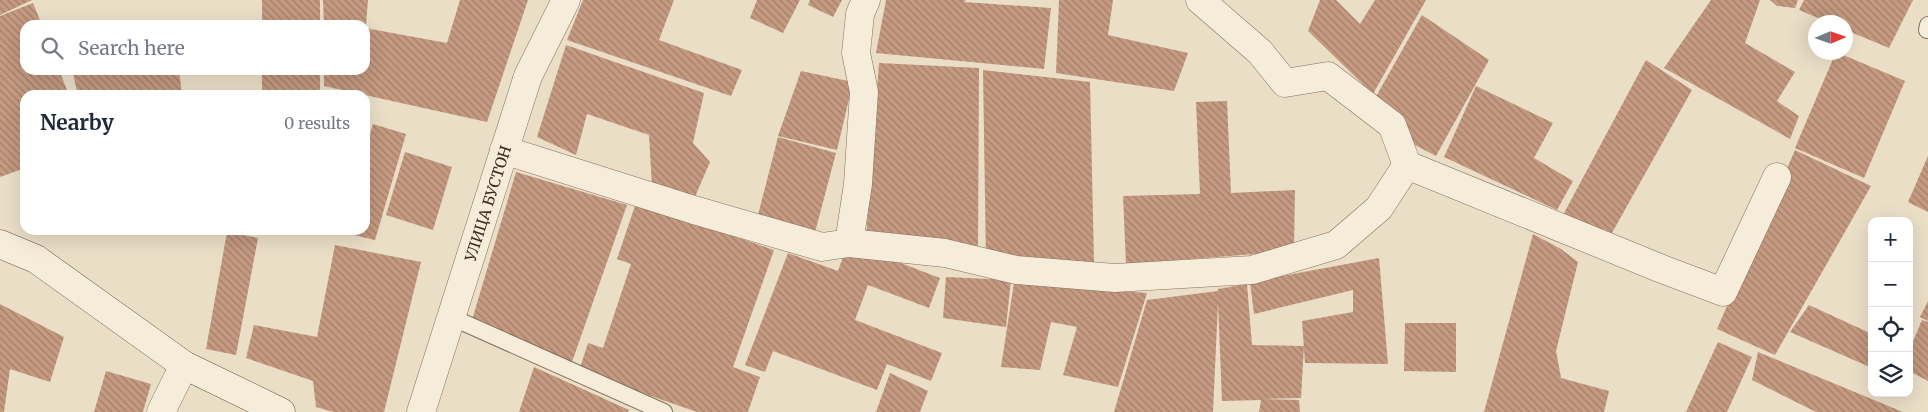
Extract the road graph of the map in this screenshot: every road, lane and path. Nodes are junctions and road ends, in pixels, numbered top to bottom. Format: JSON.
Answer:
{"nodes":[{"id":1,"x":566,"y":0,"type":"edge"},
{"id":2,"x":866,"y":0,"type":"edge"},
{"id":3,"x":1200,"y":0,"type":"edge"},
{"id":4,"x":504,"y":150,"type":"junction"},
{"id":5,"x":1407,"y":166,"type":"junction"},
{"id":6,"x":1777,"y":177,"type":"dead end"},
{"id":7,"x":848,"y":243,"type":"junction"},
{"id":8,"x":0,"y":244,"type":"edge"},
{"id":9,"x":451,"y":317,"type":"junction"},
{"id":10,"x":184,"y":365,"type":"junction"},
{"id":11,"x":161,"y":412,"type":"edge"},
{"id":12,"x":281,"y":412,"type":"edge"},
{"id":13,"x":421,"y":412,"type":"edge"},
{"id":14,"x":664,"y":412,"type":"edge"}],
"edges":[{"from":1,"to":4,"type":"street","name":"УЛИЦА БУСТОН"},
{"from":2,"to":7,"type":"street"},
{"from":3,"to":5,"type":"street"},
{"from":4,"to":7,"type":"street"},
{"from":4,"to":9,"type":"street","name":"УЛИЦА БУСТОН"},
{"from":5,"to":6,"type":"street"},
{"from":5,"to":7,"type":"street"},
{"from":8,"to":10,"type":"street"},
{"from":9,"to":13,"type":"street","name":"УЛИЦА БУСТОН"},
{"from":9,"to":14,"type":"lane"},
{"from":10,"to":11,"type":"street"},
{"from":10,"to":12,"type":"street"}]}
